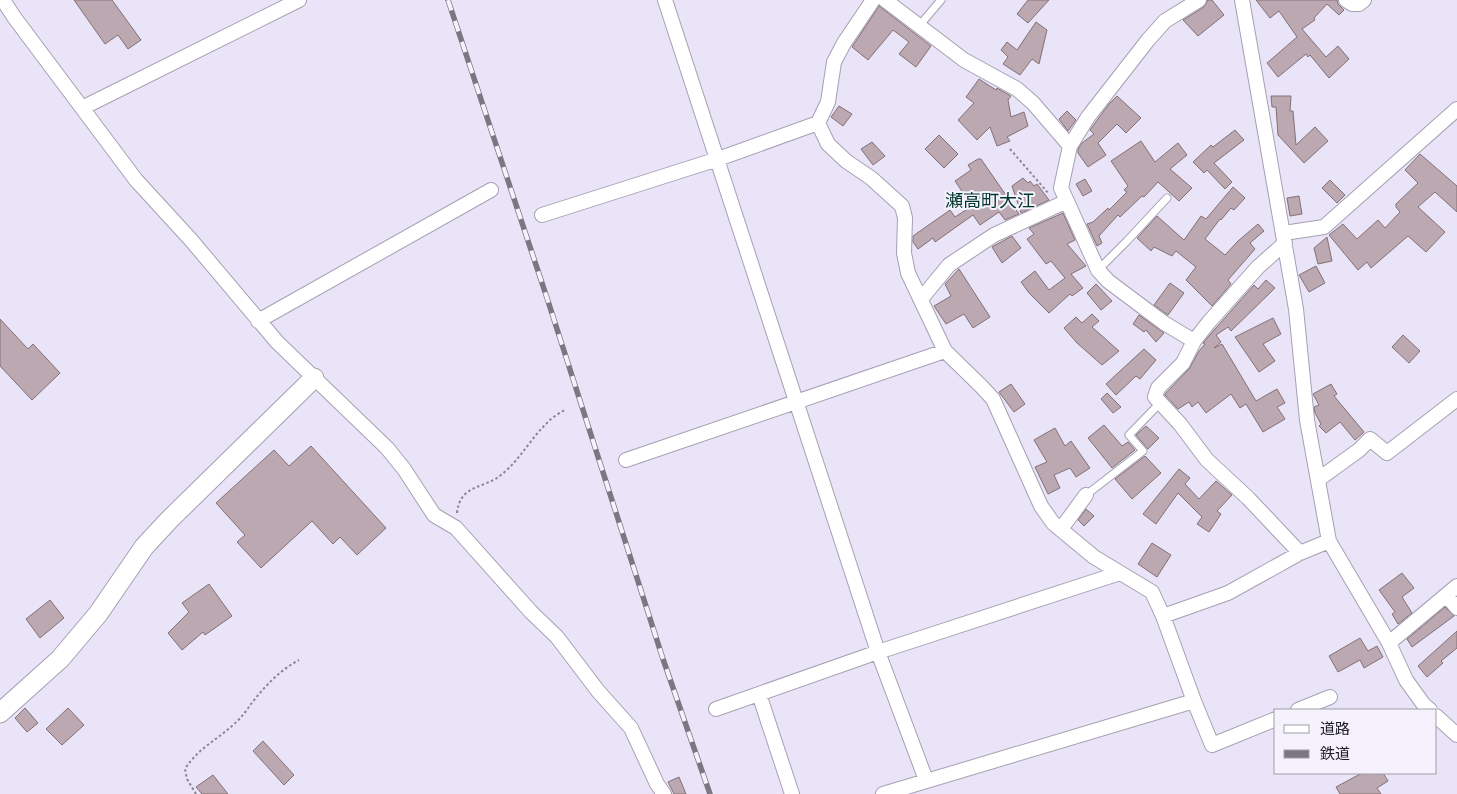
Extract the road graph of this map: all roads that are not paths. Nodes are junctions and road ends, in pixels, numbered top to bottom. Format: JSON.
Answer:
{"nodes":[{"id":1,"x":4,"y":0,"type":"edge"},
{"id":2,"x":299,"y":0,"type":"edge"},
{"id":3,"x":665,"y":0,"type":"edge"},
{"id":4,"x":873,"y":0,"type":"edge"},
{"id":5,"x":885,"y":0,"type":"edge"},
{"id":6,"x":941,"y":0,"type":"edge"},
{"id":7,"x":1199,"y":0,"type":"edge"},
{"id":8,"x":1242,"y":0,"type":"edge"},
{"id":9,"x":1346,"y":0,"type":"edge"},
{"id":10,"x":1364,"y":0,"type":"edge"},
{"id":11,"x":919,"y":26,"type":"junction"},
{"id":12,"x":82,"y":108,"type":"junction"},
{"id":13,"x":1457,"y":109,"type":"edge"},
{"id":14,"x":818,"y":123,"type":"junction"},
{"id":15,"x":1070,"y":146,"type":"junction"},
{"id":16,"x":718,"y":159,"type":"junction"},
{"id":17,"x":491,"y":190,"type":"dead end"},
{"id":18,"x":1167,"y":198,"type":"dead end"},
{"id":19,"x":1062,"y":203,"type":"junction"},
{"id":20,"x":542,"y":216,"type":"dead end"},
{"id":21,"x":1284,"y":238,"type":"junction"},
{"id":22,"x":1098,"y":270,"type":"junction"},
{"id":23,"x":921,"y":300,"type":"junction"},
{"id":24,"x":258,"y":321,"type":"junction"},
{"id":25,"x":1194,"y":341,"type":"junction"},
{"id":26,"x":945,"y":351,"type":"junction"},
{"id":27,"x":314,"y":378,"type":"junction"},
{"id":28,"x":1457,"y":399,"type":"edge"},
{"id":29,"x":796,"y":401,"type":"junction"},
{"id":30,"x":1160,"y":402,"type":"junction"},
{"id":31,"x":626,"y":460,"type":"dead end"},
{"id":32,"x":1319,"y":479,"type":"junction"},
{"id":33,"x":1086,"y":495,"type":"joint"},
{"id":34,"x":1061,"y":530,"type":"junction"},
{"id":35,"x":1329,"y":541,"type":"junction"},
{"id":36,"x":1300,"y":553,"type":"junction"},
{"id":37,"x":1120,"y":573,"type":"junction"},
{"id":38,"x":1452,"y":591,"type":"edge"},
{"id":39,"x":1457,"y":608,"type":"edge"},
{"id":40,"x":1164,"y":616,"type":"junction"},
{"id":41,"x":1389,"y":643,"type":"junction"},
{"id":42,"x":878,"y":652,"type":"junction"},
{"id":43,"x":759,"y":694,"type":"junction"},
{"id":44,"x":1330,"y":697,"type":"dead end"},
{"id":45,"x":1194,"y":701,"type":"junction"},
{"id":46,"x":716,"y":709,"type":"dead end"},
{"id":47,"x":1300,"y":709,"type":"edge"},
{"id":48,"x":1429,"y":709,"type":"edge"},
{"id":49,"x":0,"y":713,"type":"edge"},
{"id":50,"x":1437,"y":717,"type":"edge"},
{"id":51,"x":1274,"y":720,"type":"edge"},
{"id":52,"x":1457,"y":736,"type":"edge"},
{"id":53,"x":926,"y":780,"type":"junction"},
{"id":54,"x":664,"y":794,"type":"edge"},
{"id":55,"x":792,"y":794,"type":"edge"},
{"id":56,"x":883,"y":794,"type":"edge"}],
"edges":[{"from":1,"to":12,"type":"street"},
{"from":2,"to":12,"type":"street"},
{"from":3,"to":16,"type":"street"},
{"from":4,"to":14,"type":"street"},
{"from":5,"to":11,"type":"street"},
{"from":6,"to":11,"type":"lane"},
{"from":7,"to":15,"type":"street"},
{"from":8,"to":21,"type":"street"},
{"from":9,"to":10,"type":"street"},
{"from":11,"to":15,"type":"street"},
{"from":12,"to":24,"type":"street"},
{"from":13,"to":21,"type":"street"},
{"from":14,"to":16,"type":"street"},
{"from":14,"to":23,"type":"street"},
{"from":15,"to":19,"type":"street"},
{"from":16,"to":20,"type":"street"},
{"from":16,"to":29,"type":"street"},
{"from":17,"to":24,"type":"street"},
{"from":18,"to":22,"type":"lane"},
{"from":19,"to":22,"type":"street"},
{"from":19,"to":23,"type":"street"},
{"from":21,"to":25,"type":"street"},
{"from":21,"to":32,"type":"street"},
{"from":22,"to":25,"type":"street"},
{"from":23,"to":26,"type":"street"},
{"from":24,"to":27,"type":"street"},
{"from":25,"to":30,"type":"street"},
{"from":26,"to":29,"type":"street"},
{"from":26,"to":34,"type":"street"},
{"from":27,"to":49,"type":"street"},
{"from":27,"to":54,"type":"street"},
{"from":28,"to":32,"type":"street"},
{"from":29,"to":31,"type":"street"},
{"from":29,"to":42,"type":"street"},
{"from":30,"to":33,"type":"lane"},
{"from":30,"to":36,"type":"street"},
{"from":32,"to":35,"type":"street"},
{"from":33,"to":34,"type":"street"},
{"from":34,"to":37,"type":"street"},
{"from":35,"to":36,"type":"street"},
{"from":35,"to":41,"type":"street"},
{"from":36,"to":40,"type":"street"},
{"from":37,"to":40,"type":"street"},
{"from":37,"to":42,"type":"street"},
{"from":38,"to":39,"type":"street"},
{"from":38,"to":41,"type":"street"},
{"from":40,"to":45,"type":"street"},
{"from":41,"to":48,"type":"street"},
{"from":42,"to":43,"type":"street"},
{"from":42,"to":53,"type":"street"},
{"from":43,"to":46,"type":"street"},
{"from":43,"to":55,"type":"street"},
{"from":44,"to":47,"type":"street"},
{"from":45,"to":51,"type":"street"},
{"from":45,"to":53,"type":"street"},
{"from":50,"to":52,"type":"street"},
{"from":53,"to":56,"type":"street"}]}
